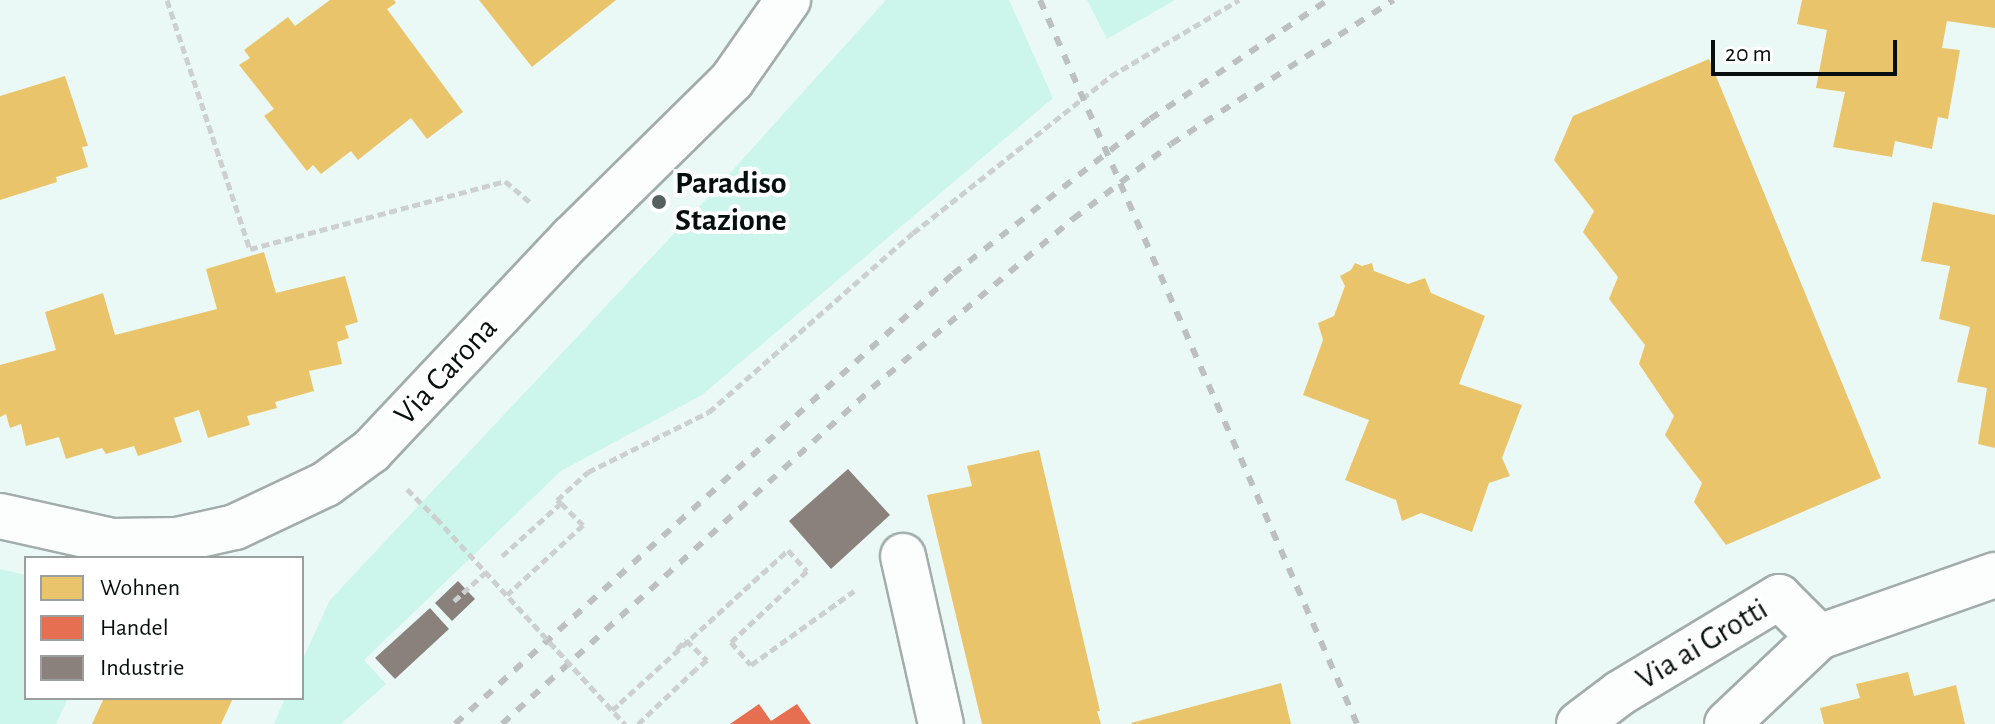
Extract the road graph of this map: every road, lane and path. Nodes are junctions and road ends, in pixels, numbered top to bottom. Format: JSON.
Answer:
{"nodes":[{"id":1,"x":167,"y":0,"type":"edge"},
{"id":2,"x":788,"y":0,"type":"edge"},
{"id":3,"x":1239,"y":0,"type":"edge"},
{"id":4,"x":572,"y":238,"type":"junction"},
{"id":5,"x":409,"y":491,"type":"dead end"},
{"id":6,"x":561,"y":503,"type":"junction"},
{"id":7,"x":0,"y":516,"type":"edge"},
{"id":8,"x":502,"y":556,"type":"dead end"},
{"id":9,"x":903,"y":556,"type":"joint"},
{"id":10,"x":486,"y":572,"type":"junction"},
{"id":11,"x":1995,"y":575,"type":"edge"},
{"id":12,"x":507,"y":595,"type":"junction"},
{"id":13,"x":454,"y":601,"type":"dead end"},
{"id":14,"x":1819,"y":637,"type":"junction"},
{"id":15,"x":620,"y":703,"type":"dead end"},
{"id":16,"x":612,"y":710,"type":"junction"},
{"id":17,"x":625,"y":724,"type":"edge"},
{"id":18,"x":638,"y":724,"type":"edge"},
{"id":19,"x":941,"y":724,"type":"edge"},
{"id":20,"x":1579,"y":724,"type":"edge"},
{"id":21,"x":1727,"y":724,"type":"edge"}],
"edges":[{"from":1,"to":4,"type":"path"},
{"from":2,"to":4,"type":"street","name":"Via Carona"},
{"from":3,"to":6,"type":"path"},
{"from":4,"to":7,"type":"street","name":"Via Carona"},
{"from":5,"to":10,"type":"path","bridge":true},
{"from":6,"to":8,"type":"path"},
{"from":6,"to":12,"type":"path"},
{"from":9,"to":15,"type":"path"},
{"from":9,"to":19,"type":"street"},
{"from":10,"to":12,"type":"path","bridge":true},
{"from":10,"to":13,"type":"path"},
{"from":11,"to":14,"type":"street"},
{"from":12,"to":16,"type":"path","bridge":true},
{"from":14,"to":20,"type":"street","name":"Via ai Grotti"},
{"from":14,"to":21,"type":"street"},
{"from":16,"to":17,"type":"path","bridge":true},
{"from":16,"to":18,"type":"path","bridge":true}]}
